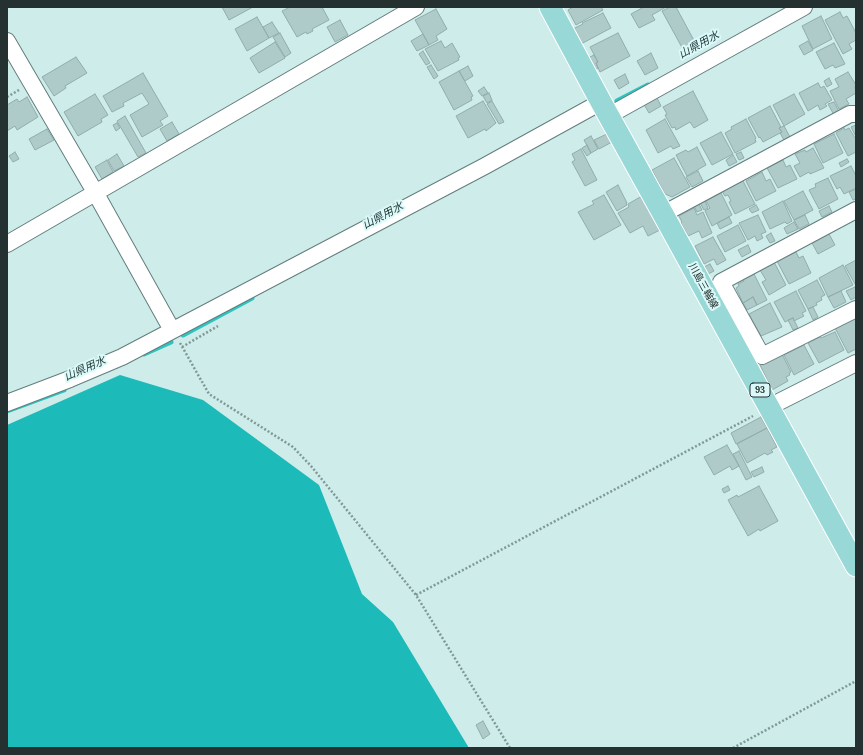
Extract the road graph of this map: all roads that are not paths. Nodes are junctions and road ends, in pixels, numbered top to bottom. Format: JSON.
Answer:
{"nodes":[{"id":1,"x":416,"y":7,"type":"edge"},
{"id":2,"x":550,"y":7,"type":"edge"},
{"id":3,"x":804,"y":7,"type":"edge"},
{"id":4,"x":7,"y":41,"type":"edge"},
{"id":5,"x":605,"y":109,"type":"junction"},
{"id":6,"x":856,"y":114,"type":"edge"},
{"id":7,"x":95,"y":192,"type":"junction"},
{"id":8,"x":856,"y":210,"type":"edge"},
{"id":9,"x":663,"y":214,"type":"junction"},
{"id":10,"x":7,"y":244,"type":"edge"},
{"id":11,"x":856,"y":309,"type":"edge"},
{"id":12,"x":172,"y":330,"type":"junction"},
{"id":13,"x":856,"y":363,"type":"edge"},
{"id":14,"x":7,"y":403,"type":"edge"},
{"id":15,"x":769,"y":407,"type":"junction"},
{"id":16,"x":856,"y":566,"type":"edge"}],
"edges":[{"from":1,"to":7,"type":"street"},
{"from":2,"to":5,"type":"main road","name":"川島三輪線","number":"93"},
{"from":3,"to":5,"type":"street"},
{"from":4,"to":7,"type":"street"},
{"from":5,"to":9,"type":"main road","name":"川島三輪線","number":"93"},
{"from":5,"to":12,"type":"street"},
{"from":6,"to":9,"type":"street"},
{"from":7,"to":10,"type":"street"},
{"from":7,"to":12,"type":"street"},
{"from":8,"to":11,"type":"street"},
{"from":9,"to":15,"type":"main road","name":"川島三輪線","number":"93"},
{"from":12,"to":14,"type":"street"},
{"from":13,"to":15,"type":"street"},
{"from":15,"to":16,"type":"main road","name":"川島三輪線","number":"93"}]}
